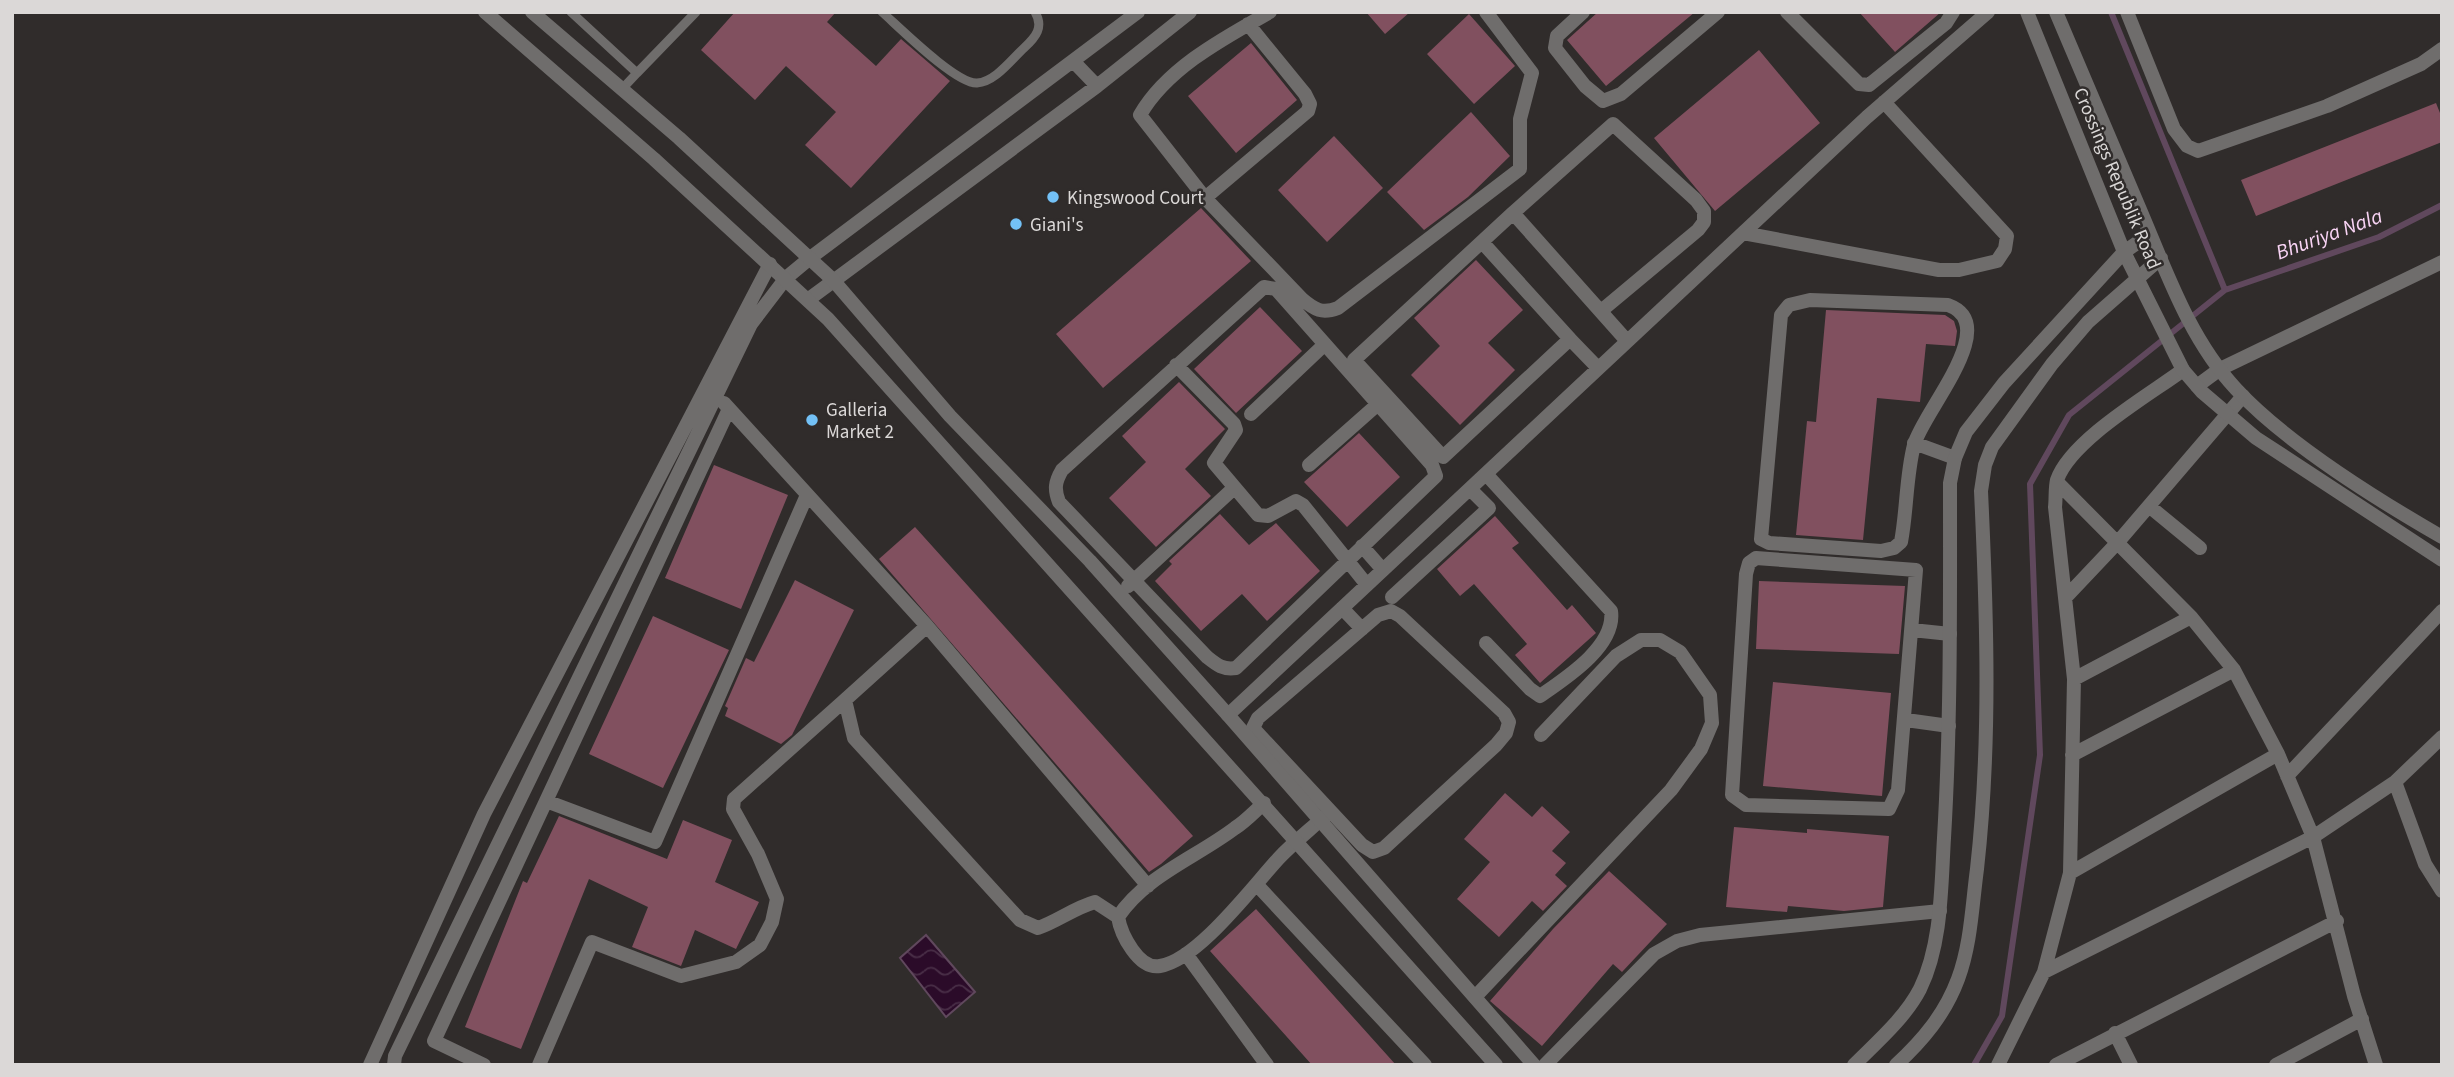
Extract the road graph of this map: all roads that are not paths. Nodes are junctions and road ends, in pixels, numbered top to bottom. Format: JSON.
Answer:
{"nodes":[{"id":1,"x":485,"y":12,"type":"edge"},
{"id":2,"x":532,"y":12,"type":"edge"},
{"id":3,"x":571,"y":12,"type":"edge"},
{"id":4,"x":696,"y":12,"type":"edge"},
{"id":5,"x":882,"y":12,"type":"edge"},
{"id":6,"x":1035,"y":12,"type":"edge"},
{"id":7,"x":1138,"y":12,"type":"edge"},
{"id":8,"x":1190,"y":12,"type":"edge"},
{"id":9,"x":1269,"y":12,"type":"edge"},
{"id":10,"x":1486,"y":12,"type":"edge"},
{"id":11,"x":1583,"y":12,"type":"edge"},
{"id":12,"x":1718,"y":12,"type":"edge"},
{"id":13,"x":1787,"y":12,"type":"edge"},
{"id":14,"x":1953,"y":12,"type":"edge"},
{"id":15,"x":1988,"y":12,"type":"edge"},
{"id":16,"x":2027,"y":12,"type":"edge"},
{"id":17,"x":2056,"y":12,"type":"edge"},
{"id":18,"x":2127,"y":12,"type":"edge"},
{"id":19,"x":1248,"y":24,"type":"junction"},
{"id":20,"x":2442,"y":49,"type":"edge"},
{"id":21,"x":1073,"y":61,"type":"junction"},
{"id":22,"x":637,"y":73,"type":"junction"},
{"id":23,"x":1097,"y":86,"type":"junction"},
{"id":24,"x":622,"y":89,"type":"junction"},
{"id":25,"x":1884,"y":102,"type":"junction"},
{"id":26,"x":1205,"y":198,"type":"junction"},
{"id":27,"x":1513,"y":214,"type":"junction"},
{"id":28,"x":1743,"y":233,"type":"junction"},
{"id":29,"x":2150,"y":234,"type":"junction"},
{"id":30,"x":1482,"y":242,"type":"junction"},
{"id":31,"x":2124,"y":252,"type":"junction"},
{"id":32,"x":810,"y":258,"type":"junction"},
{"id":33,"x":2161,"y":258,"type":"junction"},
{"id":34,"x":2442,"y":262,"type":"edge"},
{"id":35,"x":770,"y":264,"type":"junction"},
{"id":36,"x":2138,"y":277,"type":"junction"},
{"id":37,"x":786,"y":278,"type":"junction"},
{"id":38,"x":833,"y":280,"type":"junction"},
{"id":39,"x":809,"y":299,"type":"junction"},
{"id":40,"x":1601,"y":311,"type":"junction"},
{"id":41,"x":1570,"y":339,"type":"junction"},
{"id":42,"x":1627,"y":341,"type":"junction"},
{"id":43,"x":1325,"y":344,"type":"junction"},
{"id":44,"x":2180,"y":363,"type":"junction"},
{"id":45,"x":1176,"y":365,"type":"junction"},
{"id":46,"x":1598,"y":368,"type":"junction"},
{"id":47,"x":2220,"y":369,"type":"junction"},
{"id":48,"x":2197,"y":386,"type":"junction"},
{"id":49,"x":717,"y":394,"type":"junction"},
{"id":50,"x":2243,"y":396,"type":"junction"},
{"id":51,"x":1378,"y":404,"type":"junction"},
{"id":52,"x":729,"y":409,"type":"junction"},
{"id":53,"x":2226,"y":413,"type":"junction"},
{"id":54,"x":1251,"y":414,"type":"dead end"},
{"id":55,"x":1914,"y":443,"type":"junction"},
{"id":56,"x":1955,"y":457,"type":"junction"},
{"id":57,"x":1309,"y":465,"type":"dead end"},
{"id":58,"x":1486,"y":474,"type":"junction"},
{"id":59,"x":2056,"y":482,"type":"junction"},
{"id":60,"x":1234,"y":488,"type":"junction"},
{"id":61,"x":1469,"y":489,"type":"junction"},
{"id":62,"x":807,"y":495,"type":"junction"},
{"id":63,"x":1505,"y":495,"type":"junction"},
{"id":64,"x":2148,"y":506,"type":"junction"},
{"id":65,"x":1489,"y":508,"type":"junction"},
{"id":66,"x":2442,"y":537,"type":"edge"},
{"id":67,"x":2118,"y":542,"type":"junction"},
{"id":68,"x":1362,"y":546,"type":"junction"},
{"id":69,"x":2200,"y":548,"type":"dead end"},
{"id":70,"x":1346,"y":560,"type":"junction"},
{"id":71,"x":2442,"y":560,"type":"edge"},
{"id":72,"x":1383,"y":570,"type":"junction"},
{"id":73,"x":1134,"y":580,"type":"junction"},
{"id":74,"x":1367,"y":585,"type":"junction"},
{"id":75,"x":1119,"y":594,"type":"junction"},
{"id":76,"x":1392,"y":597,"type":"dead end"},
{"id":77,"x":2066,"y":597,"type":"junction"},
{"id":78,"x":1342,"y":608,"type":"junction"},
{"id":79,"x":2442,"y":611,"type":"edge"},
{"id":80,"x":2191,"y":617,"type":"junction"},
{"id":81,"x":927,"y":626,"type":"junction"},
{"id":82,"x":1362,"y":629,"type":"junction"},
{"id":83,"x":1912,"y":630,"type":"junction"},
{"id":84,"x":1950,"y":634,"type":"junction"},
{"id":85,"x":1486,"y":643,"type":"dead end"},
{"id":86,"x":2234,"y":670,"type":"junction"},
{"id":87,"x":2074,"y":679,"type":"junction"},
{"id":88,"x":845,"y":700,"type":"junction"},
{"id":89,"x":1228,"y":715,"type":"junction"},
{"id":90,"x":1906,"y":720,"type":"junction"},
{"id":91,"x":1949,"y":726,"type":"junction"},
{"id":92,"x":1541,"y":735,"type":"dead end"},
{"id":93,"x":2442,"y":737,"type":"edge"},
{"id":94,"x":2278,"y":754,"type":"junction"},
{"id":95,"x":2072,"y":755,"type":"junction"},
{"id":96,"x":2287,"y":776,"type":"junction"},
{"id":97,"x":2395,"y":782,"type":"junction"},
{"id":98,"x":546,"y":802,"type":"junction"},
{"id":99,"x":1264,"y":803,"type":"junction"},
{"id":100,"x":1325,"y":816,"type":"junction"},
{"id":101,"x":2313,"y":836,"type":"junction"},
{"id":102,"x":1297,"y":840,"type":"junction"},
{"id":103,"x":2070,"y":873,"type":"junction"},
{"id":104,"x":1257,"y":885,"type":"junction"},
{"id":105,"x":1148,"y":886,"type":"junction"},
{"id":106,"x":2442,"y":891,"type":"edge"},
{"id":107,"x":1940,"y":911,"type":"junction"},
{"id":108,"x":1118,"y":917,"type":"junction"},
{"id":109,"x":2336,"y":921,"type":"junction"},
{"id":110,"x":1186,"y":954,"type":"junction"},
{"id":111,"x":2044,"y":972,"type":"junction"},
{"id":112,"x":1475,"y":997,"type":"junction"},
{"id":113,"x":2362,"y":1019,"type":"junction"},
{"id":114,"x":2115,"y":1033,"type":"junction"},
{"id":115,"x":370,"y":1065,"type":"edge"},
{"id":116,"x":394,"y":1065,"type":"edge"},
{"id":117,"x":484,"y":1065,"type":"edge"},
{"id":118,"x":539,"y":1065,"type":"edge"},
{"id":119,"x":1267,"y":1065,"type":"edge"},
{"id":120,"x":1425,"y":1065,"type":"edge"},
{"id":121,"x":1496,"y":1065,"type":"edge"},
{"id":122,"x":1534,"y":1065,"type":"edge"},
{"id":123,"x":1545,"y":1065,"type":"edge"},
{"id":124,"x":1854,"y":1065,"type":"edge"},
{"id":125,"x":1896,"y":1065,"type":"edge"},
{"id":126,"x":1998,"y":1065,"type":"edge"},
{"id":127,"x":2056,"y":1065,"type":"edge"},
{"id":128,"x":2131,"y":1065,"type":"edge"},
{"id":129,"x":2276,"y":1065,"type":"edge"},
{"id":130,"x":2376,"y":1065,"type":"edge"}],
"edges":[{"from":1,"to":35,"type":"street"},
{"from":2,"to":24,"type":"street"},
{"from":3,"to":22,"type":"lane"},
{"from":4,"to":22,"type":"lane"},
{"from":5,"to":6,"type":"lane"},
{"from":7,"to":21,"type":"street"},
{"from":8,"to":23,"type":"street"},
{"from":9,"to":19,"type":"street"},
{"from":10,"to":26,"type":"street"},
{"from":11,"to":12,"type":"street"},
{"from":13,"to":14,"type":"street"},
{"from":15,"to":25,"type":"street"},
{"from":16,"to":31,"type":"street","name":"Crossings Republik Road"},
{"from":17,"to":29,"type":"street","name":"Crossings Republik Road"},
{"from":18,"to":20,"type":"street"},
{"from":19,"to":26,"type":"street"},
{"from":19,"to":26,"type":"street"},
{"from":21,"to":23,"type":"street"},
{"from":21,"to":32,"type":"street"},
{"from":22,"to":24,"type":"lane"},
{"from":23,"to":38,"type":"street"},
{"from":24,"to":32,"type":"street"},
{"from":25,"to":28,"type":"street"},
{"from":25,"to":28,"type":"street"},
{"from":27,"to":30,"type":"street"},
{"from":27,"to":40,"type":"street"},
{"from":27,"to":40,"type":"street"},
{"from":28,"to":42,"type":"street"},
{"from":29,"to":31,"type":"street"},
{"from":29,"to":33,"type":"street","name":"Crossings Republik Road"},
{"from":30,"to":41,"type":"street"},
{"from":30,"to":41,"type":"street"},
{"from":31,"to":36,"type":"street","name":"Crossings Republik Road"},
{"from":31,"to":56,"type":"street"},
{"from":32,"to":37,"type":"street"},
{"from":32,"to":38,"type":"street"},
{"from":33,"to":36,"type":"street"},
{"from":33,"to":47,"type":"street","name":"Crossings Republik Road"},
{"from":34,"to":47,"type":"street"},
{"from":35,"to":37,"type":"street"},
{"from":35,"to":115,"type":"street"},
{"from":36,"to":44,"type":"street","name":"Crossings Republik Road"},
{"from":36,"to":125,"type":"street"},
{"from":37,"to":39,"type":"street"},
{"from":37,"to":49,"type":"street"},
{"from":38,"to":39,"type":"street"},
{"from":38,"to":75,"type":"street"},
{"from":39,"to":99,"type":"street"},
{"from":40,"to":42,"type":"street"},
{"from":41,"to":46,"type":"street"},
{"from":42,"to":46,"type":"street"},
{"from":43,"to":45,"type":"street"},
{"from":43,"to":51,"type":"street"},
{"from":43,"to":54,"type":"street"},
{"from":44,"to":48,"type":"street","name":"Crossings Republik Road"},
{"from":44,"to":59,"type":"street"},
{"from":45,"to":60,"type":"street"},
{"from":45,"to":73,"type":"street"},
{"from":46,"to":58,"type":"street"},
{"from":47,"to":48,"type":"street"},
{"from":47,"to":50,"type":"street","name":"Crossings Republik Road"},
{"from":48,"to":53,"type":"street","name":"Crossings Republik Road"},
{"from":49,"to":52,"type":"street"},
{"from":49,"to":116,"type":"street"},
{"from":50,"to":53,"type":"street"},
{"from":50,"to":66,"type":"street","name":"Crossings Republik Road"},
{"from":51,"to":57,"type":"street"},
{"from":51,"to":68,"type":"street"},
{"from":52,"to":62,"type":"street"},
{"from":52,"to":98,"type":"street"},
{"from":53,"to":64,"type":"street"},
{"from":53,"to":71,"type":"street","name":"Crossings Republik Road"},
{"from":55,"to":55,"type":"street"},
{"from":55,"to":56,"type":"street"},
{"from":56,"to":84,"type":"street"},
{"from":58,"to":61,"type":"street"},
{"from":58,"to":63,"type":"street"},
{"from":59,"to":67,"type":"street"},
{"from":59,"to":77,"type":"street"},
{"from":60,"to":70,"type":"street"},
{"from":60,"to":73,"type":"street"},
{"from":61,"to":65,"type":"street"},
{"from":61,"to":72,"type":"street"},
{"from":62,"to":81,"type":"street"},
{"from":62,"to":98,"type":"street"},
{"from":63,"to":65,"type":"street"},
{"from":63,"to":85,"type":"street"},
{"from":64,"to":67,"type":"street"},
{"from":64,"to":69,"type":"street"},
{"from":65,"to":76,"type":"street"},
{"from":67,"to":77,"type":"street"},
{"from":67,"to":80,"type":"street"},
{"from":68,"to":70,"type":"street"},
{"from":68,"to":72,"type":"street"},
{"from":70,"to":73,"type":"street"},
{"from":70,"to":74,"type":"street"},
{"from":72,"to":74,"type":"street"},
{"from":73,"to":75,"type":"street"},
{"from":74,"to":78,"type":"street"},
{"from":75,"to":89,"type":"street"},
{"from":77,"to":87,"type":"street"},
{"from":78,"to":82,"type":"street"},
{"from":78,"to":89,"type":"street"},
{"from":79,"to":96,"type":"street"},
{"from":80,"to":86,"type":"street"},
{"from":80,"to":87,"type":"street"},
{"from":81,"to":88,"type":"street"},
{"from":81,"to":105,"type":"street"},
{"from":82,"to":100,"type":"street"},
{"from":82,"to":100,"type":"street"},
{"from":83,"to":84,"type":"street"},
{"from":83,"to":90,"type":"street"},
{"from":83,"to":90,"type":"street"},
{"from":84,"to":91,"type":"street"},
{"from":86,"to":94,"type":"street"},
{"from":86,"to":95,"type":"street"},
{"from":87,"to":95,"type":"street"},
{"from":88,"to":108,"type":"street"},
{"from":88,"to":118,"type":"street"},
{"from":89,"to":100,"type":"street"},
{"from":90,"to":91,"type":"street"},
{"from":91,"to":107,"type":"street"},
{"from":92,"to":112,"type":"street"},
{"from":93,"to":97,"type":"street"},
{"from":94,"to":96,"type":"street"},
{"from":94,"to":103,"type":"street"},
{"from":95,"to":103,"type":"street"},
{"from":96,"to":101,"type":"street"},
{"from":97,"to":101,"type":"street"},
{"from":97,"to":106,"type":"street"},
{"from":98,"to":117,"type":"street"},
{"from":99,"to":102,"type":"street"},
{"from":99,"to":105,"type":"street"},
{"from":100,"to":102,"type":"street"},
{"from":100,"to":112,"type":"street"},
{"from":101,"to":109,"type":"street"},
{"from":101,"to":111,"type":"street"},
{"from":102,"to":104,"type":"street"},
{"from":102,"to":121,"type":"street"},
{"from":103,"to":111,"type":"street"},
{"from":104,"to":110,"type":"street"},
{"from":104,"to":120,"type":"street"},
{"from":105,"to":108,"type":"street"},
{"from":107,"to":123,"type":"street"},
{"from":107,"to":124,"type":"street"},
{"from":108,"to":110,"type":"street"},
{"from":109,"to":113,"type":"street"},
{"from":109,"to":114,"type":"street"},
{"from":110,"to":119,"type":"street"},
{"from":111,"to":126,"type":"street"},
{"from":112,"to":122,"type":"street"},
{"from":113,"to":129,"type":"street"},
{"from":113,"to":130,"type":"street"},
{"from":114,"to":127,"type":"street"},
{"from":114,"to":128,"type":"street"}]}
